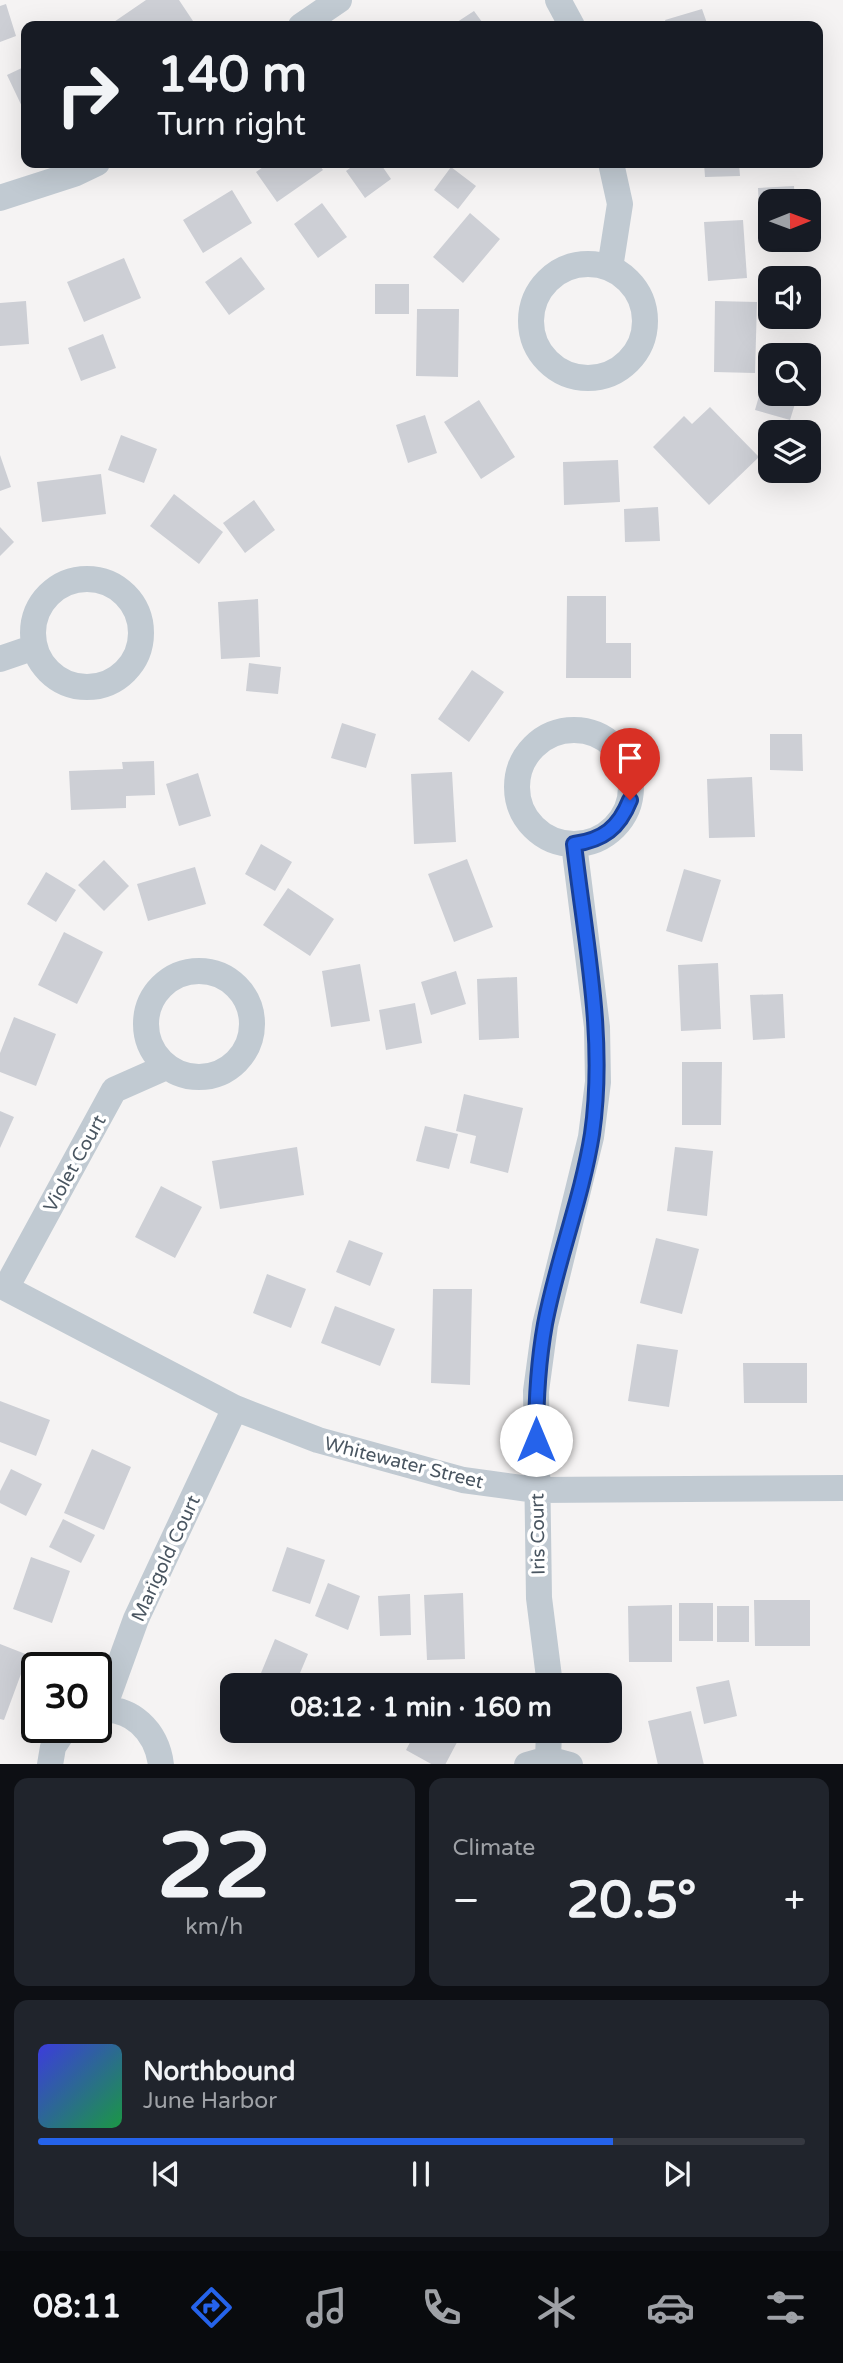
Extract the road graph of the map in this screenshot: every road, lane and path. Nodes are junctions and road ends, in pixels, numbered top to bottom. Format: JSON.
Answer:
{"nodes":[{"id":1,"x":558,"y":0,"type":"edge"},
{"id":2,"x":330,"y":3,"type":"edge"},
{"id":3,"x":308,"y":21,"type":"edge"},
{"id":4,"x":569,"y":21,"type":"edge"},
{"id":5,"x":87,"y":168,"type":"edge"},
{"id":6,"x":612,"y":168,"type":"edge"},
{"id":7,"x":0,"y":198,"type":"edge"},
{"id":8,"x":611,"y":268,"type":"junction"},
{"id":9,"x":35,"y":647,"type":"junction"},
{"id":10,"x":0,"y":659,"type":"edge"},
{"id":11,"x":574,"y":844,"type":"junction"},
{"id":12,"x":166,"y":1067,"type":"junction"},
{"id":13,"x":3,"y":1286,"type":"edge"},
{"id":14,"x":234,"y":1408,"type":"junction"},
{"id":15,"x":843,"y":1488,"type":"edge"},
{"id":16,"x":536,"y":1490,"type":"junction"},
{"id":17,"x":548,"y":1673,"type":"edge"},
{"id":18,"x":112,"y":1680,"type":"edge"},
{"id":19,"x":112,"y":1712,"type":"edge"},
{"id":20,"x":56,"y":1743,"type":"edge"},
{"id":21,"x":549,"y":1743,"type":"edge"},
{"id":22,"x":548,"y":1763,"type":"edge"},
{"id":23,"x":50,"y":1764,"type":"edge"},
{"id":24,"x":161,"y":1764,"type":"edge"}],
"edges":[{"from":1,"to":4,"type":"street"},
{"from":2,"to":3,"type":"street"},
{"from":5,"to":7,"type":"street"},
{"from":6,"to":8,"type":"street"},
{"from":8,"to":8,"type":"street"},
{"from":9,"to":9,"type":"street"},
{"from":9,"to":10,"type":"street"},
{"from":11,"to":11,"type":"street"},
{"from":11,"to":16,"type":"street","name":"Iris Court"},
{"from":12,"to":12,"type":"street"},
{"from":12,"to":13,"type":"street","name":"Violet Court"},
{"from":13,"to":14,"type":"street","name":"Whitewater Street"},
{"from":14,"to":16,"type":"street","name":"Whitewater Street"},
{"from":14,"to":18,"type":"street","name":"Marigold Court"},
{"from":15,"to":16,"type":"street","name":"Whitewater Street"},
{"from":16,"to":17,"type":"street","name":"Iris Court"},
{"from":19,"to":24,"type":"street"},
{"from":20,"to":23,"type":"street"},
{"from":21,"to":22,"type":"street"}]}
